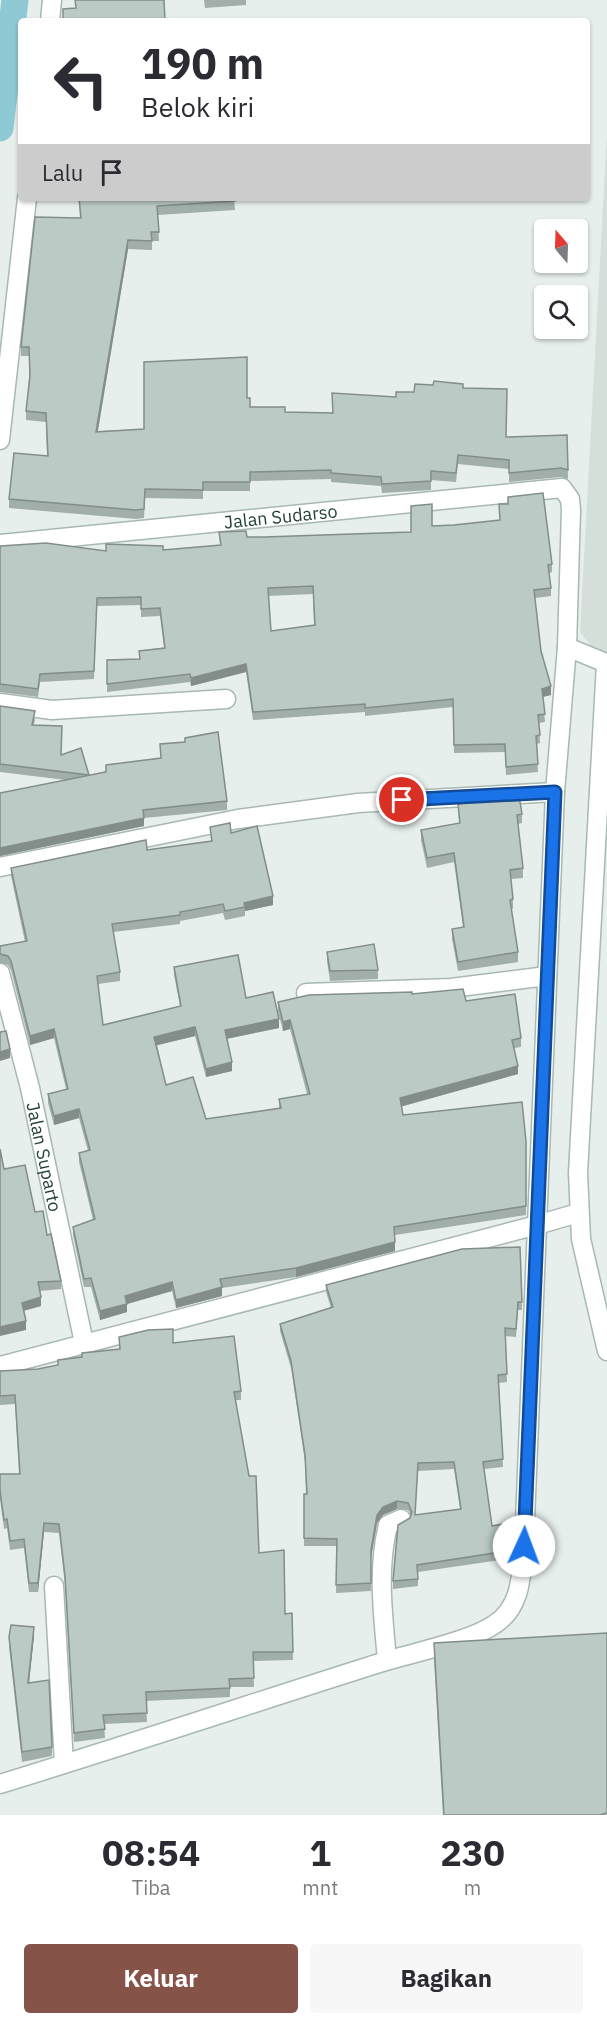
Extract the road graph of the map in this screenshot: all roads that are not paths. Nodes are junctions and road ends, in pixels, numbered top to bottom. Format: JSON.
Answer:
{"nodes":[{"id":1,"x":52,"y":0,"type":"edge"},
{"id":2,"x":50,"y":18,"type":"edge"},
{"id":3,"x":26,"y":201,"type":"edge"},
{"id":4,"x":8,"y":286,"type":"edge"},
{"id":5,"x":0,"y":440,"type":"edge"},
{"id":6,"x":0,"y":544,"type":"edge"},
{"id":7,"x":567,"y":647,"type":"junction"},
{"id":8,"x":226,"y":699,"type":"dead end"},
{"id":9,"x":0,"y":703,"type":"edge"},
{"id":10,"x":555,"y":792,"type":"junction"},
{"id":11,"x":0,"y":867,"type":"edge"},
{"id":12,"x":0,"y":973,"type":"edge"},
{"id":13,"x":547,"y":976,"type":"junction"},
{"id":14,"x":306,"y":993,"type":"edge"},
{"id":15,"x":578,"y":1213,"type":"junction"},
{"id":16,"x":537,"y":1225,"type":"junction"},
{"id":17,"x":84,"y":1343,"type":"junction"},
{"id":18,"x":607,"y":1351,"type":"edge"},
{"id":19,"x":0,"y":1366,"type":"edge"},
{"id":20,"x":401,"y":1519,"type":"dead end"},
{"id":21,"x":54,"y":1586,"type":"dead end"},
{"id":22,"x":387,"y":1660,"type":"junction"},
{"id":23,"x":64,"y":1764,"type":"junction"},
{"id":24,"x":0,"y":1784,"type":"edge"}],
"edges":[{"from":1,"to":2,"type":"street"},
{"from":3,"to":4,"type":"street"},
{"from":4,"to":5,"type":"street"},
{"from":6,"to":7,"type":"street","name":"Jalan Sudarso"},
{"from":7,"to":10,"type":"street"},
{"from":7,"to":15,"type":"street"},
{"from":8,"to":9,"type":"street"},
{"from":10,"to":11,"type":"street"},
{"from":10,"to":13,"type":"street"},
{"from":12,"to":17,"type":"street","name":"Jalan Suparto"},
{"from":13,"to":14,"type":"street"},
{"from":13,"to":16,"type":"street"},
{"from":15,"to":16,"type":"street"},
{"from":15,"to":18,"type":"street"},
{"from":16,"to":17,"type":"street"},
{"from":16,"to":22,"type":"street"},
{"from":17,"to":19,"type":"street"},
{"from":20,"to":22,"type":"street"},
{"from":21,"to":23,"type":"street"},
{"from":22,"to":23,"type":"street"},
{"from":23,"to":24,"type":"street"}]}
